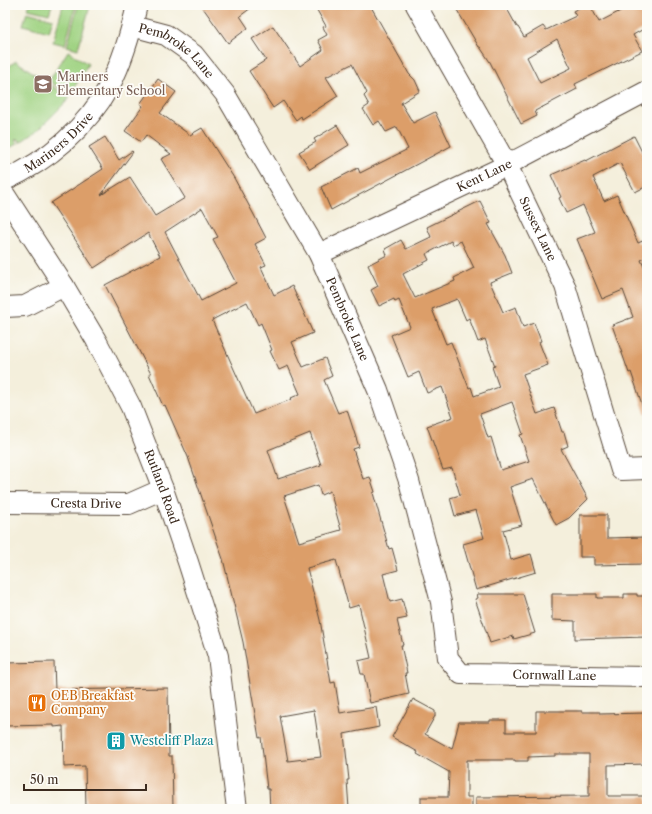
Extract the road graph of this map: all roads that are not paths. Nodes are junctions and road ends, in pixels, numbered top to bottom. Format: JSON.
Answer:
{"nodes":[{"id":1,"x":138,"y":5,"type":"edge"},
{"id":2,"x":416,"y":5,"type":"edge"},
{"id":3,"x":132,"y":26,"type":"junction"},
{"id":4,"x":647,"y":91,"type":"edge"},
{"id":5,"x":507,"y":165,"type":"junction"},
{"id":6,"x":5,"y":180,"type":"edge"},
{"id":7,"x":5,"y":195,"type":"edge"},
{"id":8,"x":319,"y":254,"type":"junction"},
{"id":9,"x":64,"y":286,"type":"junction"},
{"id":10,"x":5,"y":307,"type":"edge"},
{"id":11,"x":647,"y":469,"type":"edge"},
{"id":12,"x":163,"y":489,"type":"junction"},
{"id":13,"x":5,"y":503,"type":"edge"},
{"id":14,"x":461,"y":674,"type":"joint"},
{"id":15,"x":647,"y":677,"type":"edge"},
{"id":16,"x":237,"y":809,"type":"edge"}],
"edges":[{"from":1,"to":3,"type":"street","name":"Mariners Drive"},
{"from":2,"to":5,"type":"street","name":"Sussex Lane"},
{"from":3,"to":6,"type":"street","name":"Mariners Drive"},
{"from":3,"to":8,"type":"street","name":"Pembroke Lane"},
{"from":4,"to":5,"type":"street","name":"Kent Lane"},
{"from":5,"to":8,"type":"street","name":"Kent Lane"},
{"from":5,"to":11,"type":"street","name":"Sussex Lane"},
{"from":7,"to":9,"type":"street","name":"Rutland Road"},
{"from":8,"to":14,"type":"street","name":"Pembroke Lane"},
{"from":9,"to":10,"type":"street"},
{"from":9,"to":12,"type":"street","name":"Rutland Road"},
{"from":12,"to":13,"type":"street","name":"Cresta Drive"},
{"from":12,"to":16,"type":"street","name":"Rutland Road"},
{"from":14,"to":15,"type":"street","name":"Cornwall Lane"}]}
